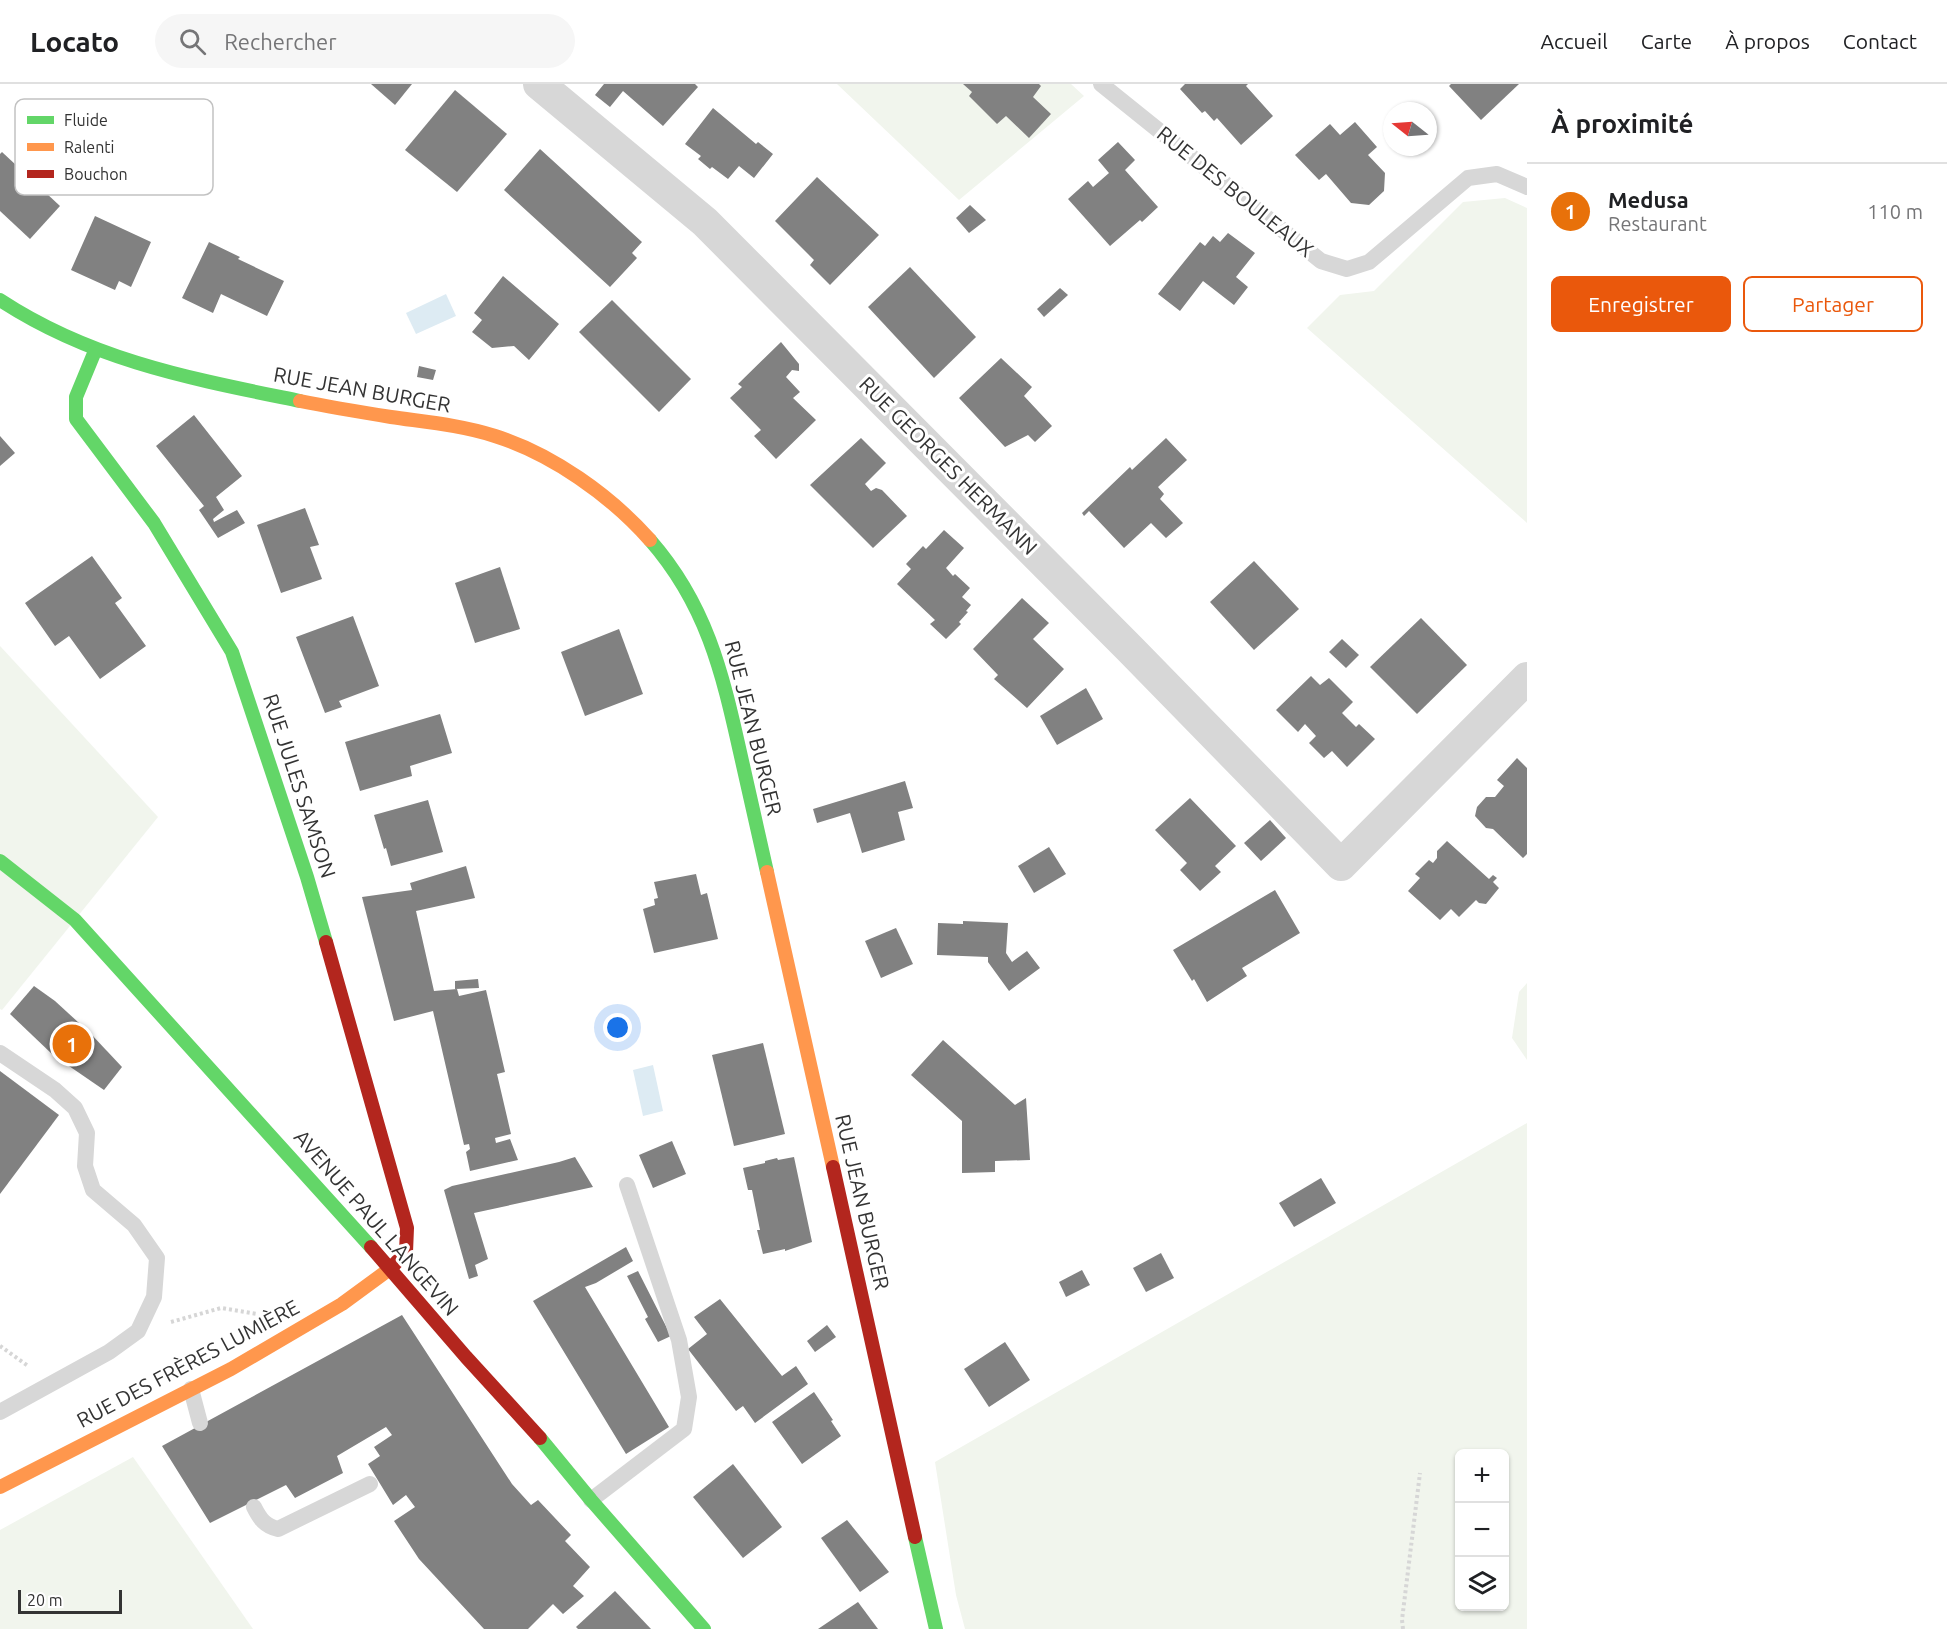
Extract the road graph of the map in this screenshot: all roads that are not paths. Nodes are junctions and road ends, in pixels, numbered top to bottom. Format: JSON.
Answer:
{"nodes":[{"id":1,"x":539,"y":84,"type":"edge"},
{"id":2,"x":1101,"y":84,"type":"edge"},
{"id":3,"x":1527,"y":187,"type":"edge"},
{"id":4,"x":0,"y":300,"type":"edge"},
{"id":5,"x":95,"y":351,"type":"junction"},
{"id":6,"x":1527,"y":678,"type":"edge"},
{"id":7,"x":0,"y":861,"type":"edge"},
{"id":8,"x":0,"y":1053,"type":"edge"},
{"id":9,"x":627,"y":1185,"type":"dead end"},
{"id":10,"x":390,"y":1269,"type":"junction"},
{"id":11,"x":191,"y":1389,"type":"junction"},
{"id":12,"x":0,"y":1412,"type":"edge"},
{"id":13,"x":200,"y":1423,"type":"dead end"},
{"id":14,"x":370,"y":1484,"type":"dead end"},
{"id":15,"x":0,"y":1487,"type":"edge"},
{"id":16,"x":591,"y":1500,"type":"junction"},
{"id":17,"x":254,"y":1507,"type":"dead end"},
{"id":18,"x":704,"y":1629,"type":"edge"},
{"id":19,"x":936,"y":1629,"type":"edge"}],
"edges":[{"from":1,"to":6,"type":"street","name":"RUE GEORGES HERMANN"},
{"from":2,"to":3,"type":"lane","name":"RUE DES BOULEAUX"},
{"from":4,"to":5,"type":"main road","name":"RUE JEAN BURGER"},
{"from":5,"to":10,"type":"main road","name":"RUE JULES SAMSON"},
{"from":5,"to":19,"type":"main road","name":"RUE JEAN BURGER"},
{"from":7,"to":10,"type":"main road","name":"AVENUE PAUL LANGEVIN"},
{"from":8,"to":12,"type":"lane"},
{"from":9,"to":16,"type":"lane"},
{"from":10,"to":11,"type":"main road","name":"RUE DES FRÈRES LUMIÈRE"},
{"from":10,"to":16,"type":"main road","name":"AVENUE PAUL LANGEVIN"},
{"from":11,"to":13,"type":"lane"},
{"from":11,"to":15,"type":"main road","name":"RUE DES FRÈRES LUMIÈRE"},
{"from":14,"to":17,"type":"lane"},
{"from":16,"to":18,"type":"main road","name":"AVENUE PAUL LANGEVIN"}]}
